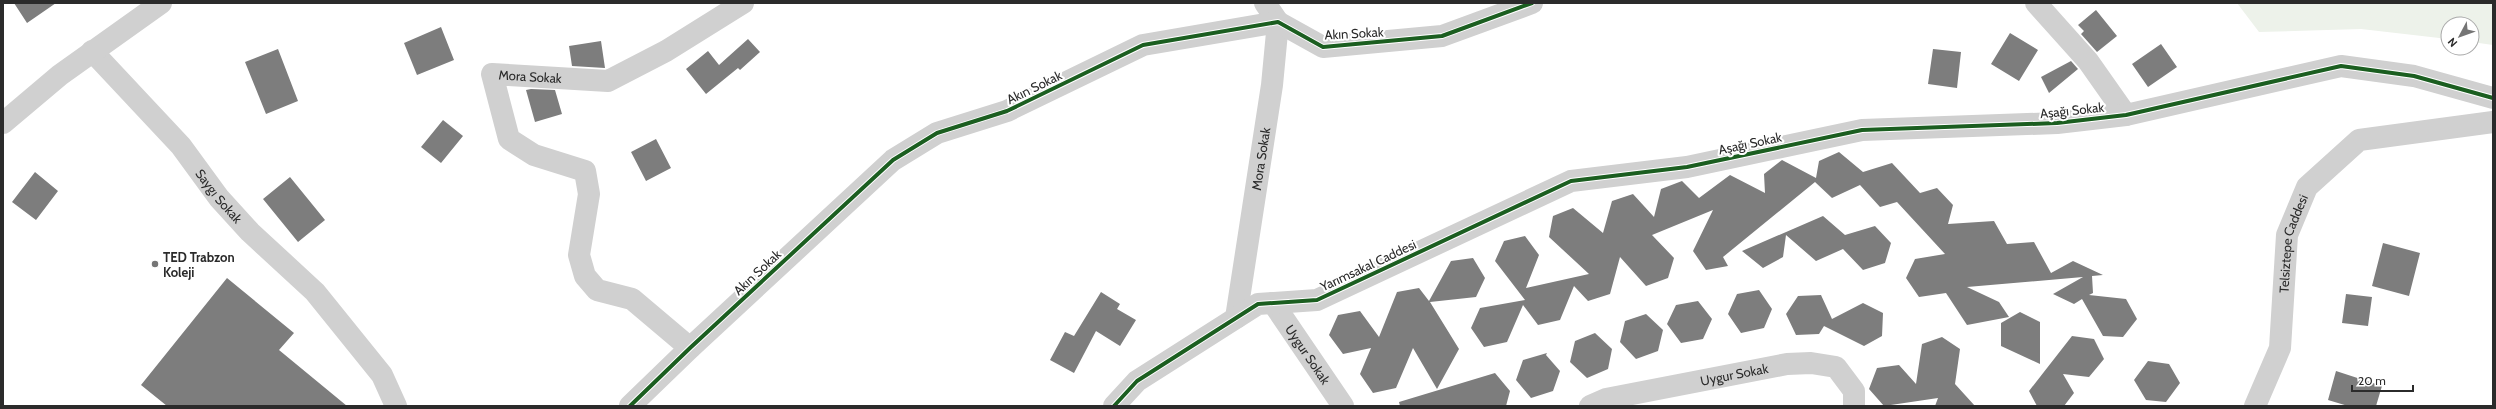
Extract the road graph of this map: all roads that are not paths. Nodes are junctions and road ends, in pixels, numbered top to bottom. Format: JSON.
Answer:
{"nodes":[{"id":1,"x":161,"y":3,"type":"edge"},
{"id":2,"x":743,"y":3,"type":"edge"},
{"id":3,"x":1265,"y":3,"type":"edge"},
{"id":4,"x":1532,"y":3,"type":"edge"},
{"id":5,"x":2036,"y":3,"type":"edge"},
{"id":6,"x":1278,"y":22,"type":"junction"},
{"id":7,"x":92,"y":51,"type":"junction"},
{"id":8,"x":2493,"y":98,"type":"edge"},
{"id":9,"x":2126,"y":115,"type":"junction"},
{"id":10,"x":2493,"y":122,"type":"edge"},
{"id":11,"x":3,"y":123,"type":"edge"},
{"id":12,"x":1648,"y":171,"type":"joint"},
{"id":13,"x":1273,"y":303,"type":"junction"},
{"id":14,"x":1236,"y":318,"type":"junction"},
{"id":15,"x":690,"y":348,"type":"junction"},
{"id":16,"x":396,"y":406,"type":"edge"},
{"id":17,"x":630,"y":406,"type":"edge"},
{"id":18,"x":1114,"y":406,"type":"edge"},
{"id":19,"x":1343,"y":406,"type":"edge"},
{"id":20,"x":1590,"y":406,"type":"edge"},
{"id":21,"x":1854,"y":406,"type":"edge"},
{"id":22,"x":2255,"y":406,"type":"edge"}],
"edges":[{"from":1,"to":7,"type":"street"},
{"from":2,"to":15,"type":"street","name":"Mora Sokak"},
{"from":3,"to":6,"type":"street"},
{"from":4,"to":6,"type":"street","name":"Akın Sokak"},
{"from":5,"to":9,"type":"street","name":"Aşağı Sokak"},
{"from":6,"to":14,"type":"street","name":"Mora Sokak"},
{"from":6,"to":15,"type":"street","name":"Akın Sokak"},
{"from":7,"to":11,"type":"street"},
{"from":7,"to":16,"type":"street","name":"Saygı Sokak"},
{"from":8,"to":9,"type":"street","name":"Aşağı Sokak"},
{"from":9,"to":12,"type":"street","name":"Aşağı Sokak"},
{"from":10,"to":22,"type":"street","name":"Telsiztepe Caddesi"},
{"from":12,"to":13,"type":"street","name":"Yarımsakal Caddesi"},
{"from":13,"to":14,"type":"street","name":"Yarımsakal Caddesi"},
{"from":13,"to":19,"type":"street","name":"Uygur Sokak"},
{"from":14,"to":18,"type":"street","name":"Yarımsakal Caddesi"},
{"from":15,"to":17,"type":"street","name":"Akın Sokak"},
{"from":20,"to":21,"type":"street","name":"Uygur Sokak"}]}
